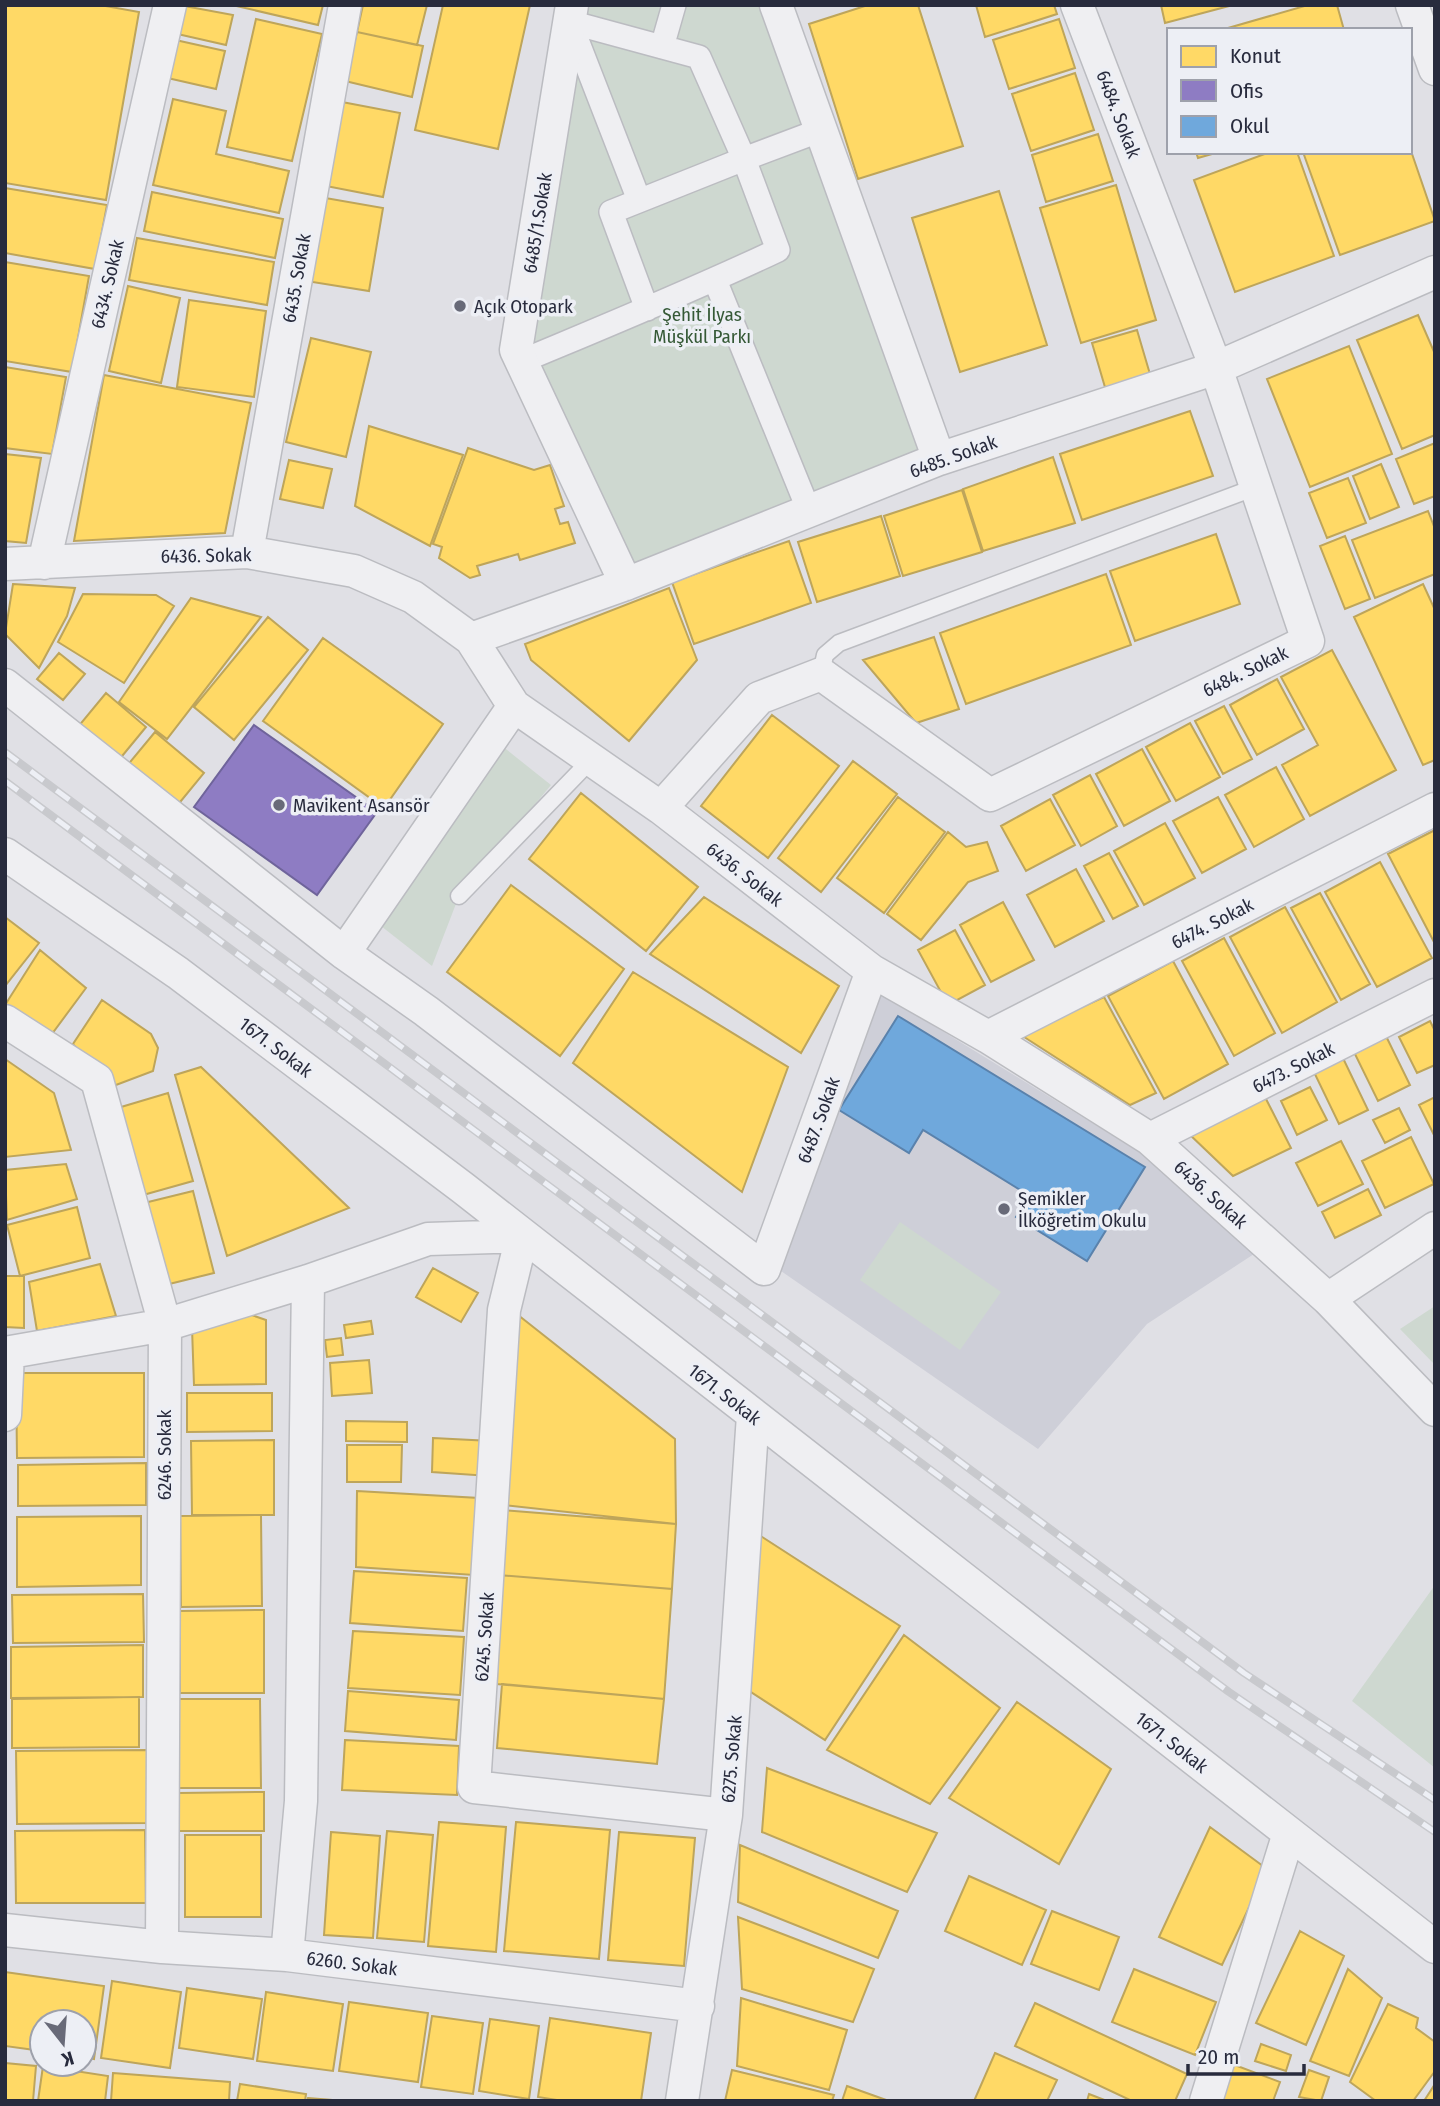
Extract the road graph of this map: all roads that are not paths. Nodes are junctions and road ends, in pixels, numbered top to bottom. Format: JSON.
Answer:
{"nodes":[{"id":1,"x":170,"y":5,"type":"edge"},
{"id":2,"x":345,"y":5,"type":"edge"},
{"id":3,"x":674,"y":5,"type":"edge"},
{"id":4,"x":776,"y":5,"type":"edge"},
{"id":5,"x":1077,"y":5,"type":"edge"},
{"id":6,"x":1412,"y":5,"type":"edge"},
{"id":7,"x":571,"y":14,"type":"edge"},
{"id":8,"x":662,"y":47,"type":"junction"},
{"id":9,"x":1435,"y":69,"type":"edge"},
{"id":10,"x":821,"y":130,"type":"junction"},
{"id":11,"x":744,"y":159,"type":"junction"},
{"id":12,"x":639,"y":200,"type":"junction"},
{"id":13,"x":1435,"y":272,"type":"edge"},
{"id":14,"x":715,"y":280,"type":"junction"},
{"id":15,"x":647,"y":309,"type":"junction"},
{"id":16,"x":522,"y":362,"type":"junction"},
{"id":17,"x":1216,"y":368,"type":"junction"},
{"id":18,"x":939,"y":459,"type":"junction"},
{"id":19,"x":1256,"y":487,"type":"junction"},
{"id":20,"x":809,"y":511,"type":"junction"},
{"id":21,"x":247,"y":552,"type":"junction"},
{"id":22,"x":44,"y":563,"type":"junction"},
{"id":23,"x":5,"y":564,"type":"edge"},
{"id":24,"x":626,"y":584,"type":"junction"},
{"id":25,"x":471,"y":639,"type":"junction"},
{"id":26,"x":821,"y":674,"type":"junction"},
{"id":27,"x":5,"y":685,"type":"edge"},
{"id":28,"x":514,"y":706,"type":"junction"},
{"id":29,"x":590,"y":761,"type":"junction"},
{"id":30,"x":661,"y":808,"type":"junction"},
{"id":31,"x":1435,"y":809,"type":"edge"},
{"id":32,"x":5,"y":854,"type":"edge"},
{"id":33,"x":458,"y":896,"type":"dead end"},
{"id":34,"x":344,"y":953,"type":"junction"},
{"id":35,"x":872,"y":971,"type":"junction"},
{"id":36,"x":1435,"y":995,"type":"edge"},
{"id":37,"x":5,"y":1021,"type":"edge"},
{"id":38,"x":988,"y":1037,"type":"junction"},
{"id":39,"x":1150,"y":1139,"type":"junction"},
{"id":40,"x":1435,"y":1228,"type":"edge"},
{"id":41,"x":522,"y":1236,"type":"junction"},
{"id":42,"x":309,"y":1281,"type":"junction"},
{"id":43,"x":1328,"y":1299,"type":"junction"},
{"id":44,"x":164,"y":1325,"type":"junction"},
{"id":45,"x":7,"y":1353,"type":"edge"},
{"id":46,"x":1435,"y":1410,"type":"edge"},
{"id":47,"x":5,"y":1415,"type":"edge"},
{"id":48,"x":753,"y":1415,"type":"junction"},
{"id":49,"x":726,"y":1815,"type":"junction"},
{"id":50,"x":1289,"y":1833,"type":"junction"},
{"id":51,"x":5,"y":1930,"type":"edge"},
{"id":52,"x":162,"y":1947,"type":"junction"},
{"id":53,"x":1435,"y":1947,"type":"edge"},
{"id":54,"x":287,"y":1955,"type":"junction"},
{"id":55,"x":698,"y":2006,"type":"junction"},
{"id":56,"x":682,"y":2101,"type":"edge"},
{"id":57,"x":1206,"y":2101,"type":"edge"}],
"edges":[{"from":1,"to":22,"type":"street","name":"6434. Sokak"},
{"from":2,"to":21,"type":"street","name":"6435. Sokak"},
{"from":3,"to":8,"type":"street"},
{"from":4,"to":10,"type":"street"},
{"from":5,"to":17,"type":"street","name":"6484. Sokak"},
{"from":6,"to":9,"type":"street"},
{"from":7,"to":8,"type":"street"},
{"from":7,"to":12,"type":"street"},
{"from":7,"to":16,"type":"street","name":"6485/1.Sokak"},
{"from":8,"to":11,"type":"street"},
{"from":10,"to":11,"type":"street"},
{"from":10,"to":18,"type":"street"},
{"from":11,"to":12,"type":"street"},
{"from":11,"to":14,"type":"street"},
{"from":12,"to":15,"type":"street"},
{"from":13,"to":17,"type":"street","name":"6485. Sokak"},
{"from":14,"to":15,"type":"street"},
{"from":14,"to":20,"type":"street"},
{"from":15,"to":16,"type":"street"},
{"from":16,"to":24,"type":"street","name":"6485/1.Sokak"},
{"from":17,"to":18,"type":"street","name":"6485. Sokak"},
{"from":17,"to":19,"type":"street","name":"6484. Sokak"},
{"from":18,"to":20,"type":"street","name":"6485. Sokak"},
{"from":19,"to":26,"type":"lane"},
{"from":19,"to":26,"type":"street","name":"6484. Sokak"},
{"from":20,"to":24,"type":"street","name":"6485. Sokak"},
{"from":21,"to":22,"type":"street","name":"6436. Sokak"},
{"from":21,"to":25,"type":"street","name":"6436. Sokak"},
{"from":22,"to":23,"type":"street","name":"6436. Sokak"},
{"from":24,"to":25,"type":"street","name":"6485. Sokak"},
{"from":25,"to":28,"type":"street","name":"6436. Sokak"},
{"from":26,"to":30,"type":"street"},
{"from":27,"to":34,"type":"street"},
{"from":28,"to":29,"type":"street","name":"6436. Sokak"},
{"from":28,"to":34,"type":"street"},
{"from":29,"to":30,"type":"street","name":"6436. Sokak"},
{"from":29,"to":33,"type":"lane"},
{"from":30,"to":35,"type":"street","name":"6436. Sokak"},
{"from":31,"to":38,"type":"street","name":"6474. Sokak"},
{"from":32,"to":41,"type":"street","name":"1671. Sokak"},
{"from":34,"to":35,"type":"street","name":"6487. Sokak"},
{"from":35,"to":38,"type":"street","name":"6436. Sokak"},
{"from":36,"to":39,"type":"street","name":"6473. Sokak"},
{"from":37,"to":44,"type":"street","name":"6246. Sokak"},
{"from":38,"to":39,"type":"street","name":"6436. Sokak"},
{"from":39,"to":43,"type":"street","name":"6436. Sokak"},
{"from":40,"to":43,"type":"street"},
{"from":41,"to":42,"type":"street"},
{"from":41,"to":48,"type":"street","name":"1671. Sokak"},
{"from":41,"to":49,"type":"street","name":"6245. Sokak"},
{"from":42,"to":44,"type":"street"},
{"from":42,"to":54,"type":"street"},
{"from":43,"to":46,"type":"street","name":"6436. Sokak"},
{"from":44,"to":45,"type":"street"},
{"from":44,"to":52,"type":"street","name":"6246. Sokak"},
{"from":45,"to":47,"type":"street"},
{"from":48,"to":49,"type":"street","name":"6275. Sokak"},
{"from":48,"to":50,"type":"street","name":"1671. Sokak"},
{"from":49,"to":55,"type":"street","name":"6275. Sokak"},
{"from":50,"to":53,"type":"street","name":"1671. Sokak"},
{"from":50,"to":57,"type":"street"},
{"from":51,"to":52,"type":"street","name":"6260. Sokak"},
{"from":52,"to":54,"type":"street","name":"6260. Sokak"},
{"from":54,"to":55,"type":"street","name":"6260. Sokak"},
{"from":55,"to":56,"type":"street","name":"6275. Sokak"}]}
